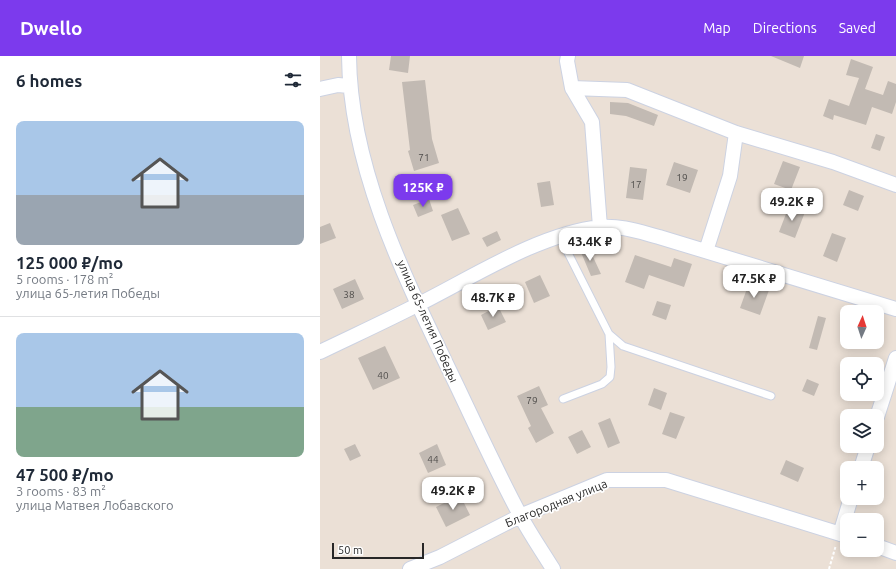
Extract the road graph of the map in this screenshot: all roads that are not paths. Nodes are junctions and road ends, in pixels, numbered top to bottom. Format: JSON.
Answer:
{"nodes":[{"id":1,"x":349,"y":56,"type":"edge"},
{"id":2,"x":568,"y":56,"type":"edge"},
{"id":3,"x":349,"y":86,"type":"junction"},
{"id":4,"x":572,"y":88,"type":"junction"},
{"id":5,"x":320,"y":89,"type":"edge"},
{"id":6,"x":736,"y":132,"type":"junction"},
{"id":7,"x":896,"y":184,"type":"edge"},
{"id":8,"x":600,"y":227,"type":"junction"},
{"id":9,"x":560,"y":236,"type":"junction"},
{"id":10,"x":706,"y":251,"type":"junction"},
{"id":11,"x":418,"y":305,"type":"junction"},
{"id":12,"x":896,"y":309,"type":"edge"},
{"id":13,"x":609,"y":334,"type":"junction"},
{"id":14,"x":320,"y":352,"type":"edge"},
{"id":15,"x":896,"y":358,"type":"edge"},
{"id":16,"x":770,"y":396,"type":"dead end"},
{"id":17,"x":563,"y":399,"type":"dead end"},
{"id":18,"x":880,"y":409,"type":"edge"},
{"id":19,"x":520,"y":516,"type":"junction"},
{"id":20,"x":840,"y":534,"type":"edge"},
{"id":21,"x":884,"y":549,"type":"edge"},
{"id":22,"x":896,"y":553,"type":"edge"},
{"id":23,"x":441,"y":563,"type":"edge"},
{"id":24,"x":410,"y":569,"type":"edge"},
{"id":25,"x":553,"y":569,"type":"edge"}],
"edges":[{"from":1,"to":3,"type":"street","name":"улица 65-летия Победы"},
{"from":2,"to":4,"type":"street"},
{"from":3,"to":5,"type":"street"},
{"from":3,"to":11,"type":"street","name":"улица 65-летия Победы"},
{"from":4,"to":6,"type":"street"},
{"from":4,"to":8,"type":"street"},
{"from":6,"to":7,"type":"street"},
{"from":6,"to":10,"type":"street"},
{"from":8,"to":9,"type":"street"},
{"from":8,"to":10,"type":"street"},
{"from":9,"to":11,"type":"street"},
{"from":9,"to":13,"type":"lane"},
{"from":10,"to":12,"type":"street"},
{"from":11,"to":14,"type":"street"},
{"from":11,"to":19,"type":"street","name":"улица 65-летия Победы"},
{"from":13,"to":16,"type":"lane"},
{"from":13,"to":17,"type":"lane"},
{"from":15,"to":18,"type":"street"},
{"from":19,"to":20,"type":"street","name":"Благородная улица"},
{"from":19,"to":23,"type":"street","name":"Благородная улица"},
{"from":19,"to":25,"type":"street","name":"улица 65-летия Победы"},
{"from":21,"to":22,"type":"street"},
{"from":23,"to":24,"type":"street","name":"Благородная улица"}]}
